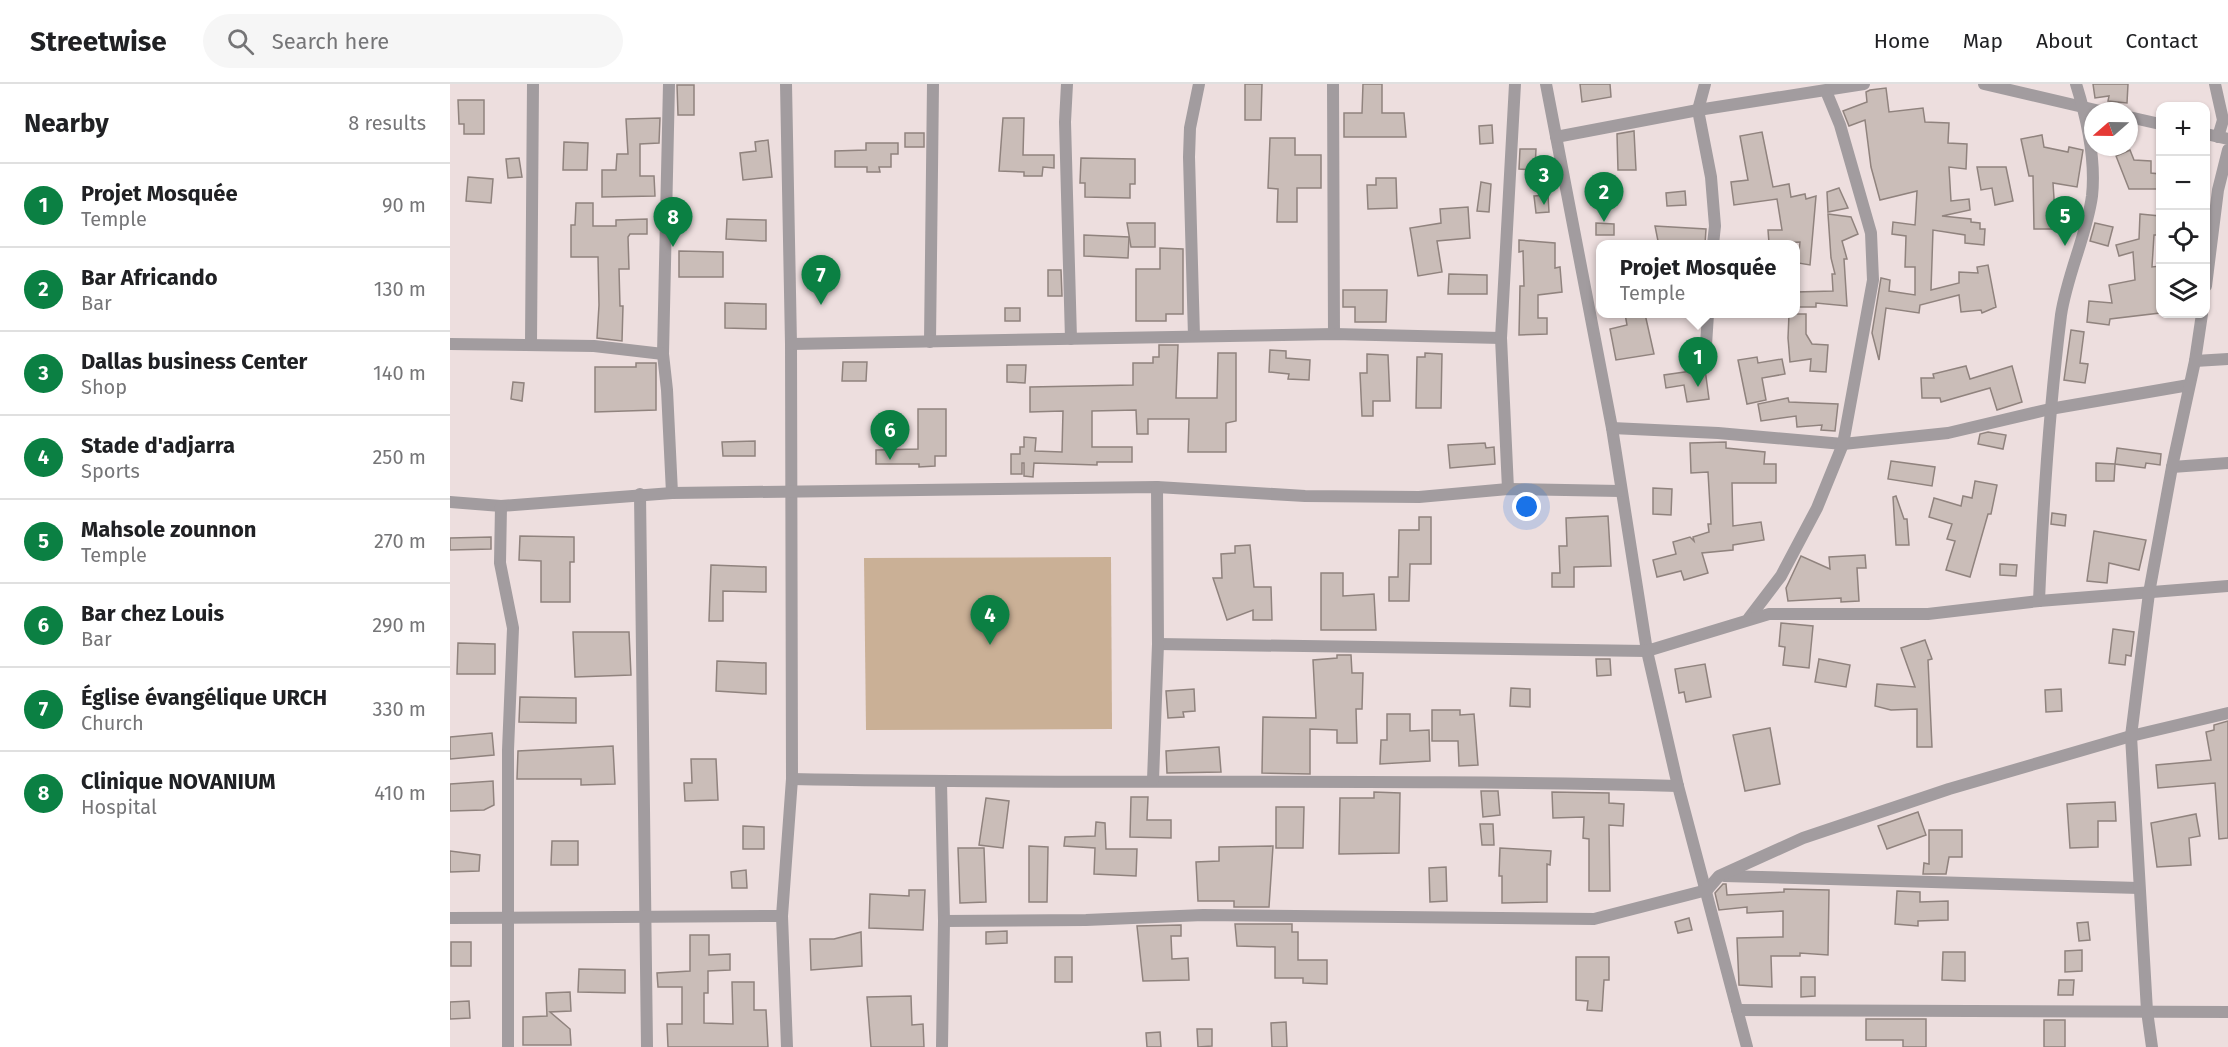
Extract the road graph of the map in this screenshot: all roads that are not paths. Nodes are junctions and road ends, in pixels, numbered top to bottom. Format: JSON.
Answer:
{"nodes":[{"id":1,"x":533,"y":84,"type":"edge"},
{"id":2,"x":669,"y":84,"type":"edge"},
{"id":3,"x":786,"y":84,"type":"edge"},
{"id":4,"x":933,"y":84,"type":"edge"},
{"id":5,"x":1067,"y":84,"type":"edge"},
{"id":6,"x":1199,"y":84,"type":"edge"},
{"id":7,"x":1333,"y":84,"type":"edge"},
{"id":8,"x":1515,"y":84,"type":"edge"},
{"id":9,"x":1546,"y":84,"type":"edge"},
{"id":10,"x":1705,"y":84,"type":"edge"},
{"id":11,"x":1864,"y":84,"type":"edge"},
{"id":12,"x":1984,"y":84,"type":"edge"},
{"id":13,"x":2076,"y":84,"type":"edge"},
{"id":14,"x":2215,"y":84,"type":"edge"},
{"id":15,"x":1845,"y":86,"type":"edge"},
{"id":16,"x":1826,"y":91,"type":"junction"},
{"id":17,"x":2084,"y":107,"type":"joint"},
{"id":18,"x":1698,"y":110,"type":"junction"},
{"id":19,"x":2138,"y":119,"type":"edge"},
{"id":20,"x":2156,"y":123,"type":"edge"},
{"id":21,"x":2217,"y":136,"type":"edge"},
{"id":22,"x":1556,"y":137,"type":"junction"},
{"id":23,"x":2228,"y":150,"type":"edge"},
{"id":24,"x":2091,"y":156,"type":"edge"},
{"id":25,"x":2218,"y":190,"type":"junction"},
{"id":26,"x":2228,"y":201,"type":"edge"},
{"id":27,"x":1713,"y":240,"type":"edge"},
{"id":28,"x":2208,"y":264,"type":"edge"},
{"id":29,"x":1708,"y":318,"type":"edge"},
{"id":30,"x":2201,"y":318,"type":"edge"},
{"id":31,"x":1334,"y":334,"type":"junction"},
{"id":32,"x":1194,"y":336,"type":"junction"},
{"id":33,"x":1501,"y":338,"type":"junction"},
{"id":34,"x":1071,"y":339,"type":"junction"},
{"id":35,"x":930,"y":342,"type":"junction"},
{"id":36,"x":531,"y":343,"type":"junction"},
{"id":37,"x":450,"y":344,"type":"edge"},
{"id":38,"x":791,"y":344,"type":"junction"},
{"id":39,"x":1706,"y":345,"type":"dead end"},
{"id":40,"x":663,"y":354,"type":"junction"},
{"id":41,"x":2228,"y":358,"type":"edge"},
{"id":42,"x":2195,"y":361,"type":"junction"},
{"id":43,"x":2189,"y":385,"type":"junction"},
{"id":44,"x":2050,"y":409,"type":"junction"},
{"id":45,"x":1612,"y":428,"type":"junction"},
{"id":46,"x":1843,"y":444,"type":"junction"},
{"id":47,"x":2228,"y":463,"type":"edge"},
{"id":48,"x":2172,"y":467,"type":"junction"},
{"id":49,"x":1157,"y":487,"type":"junction"},
{"id":50,"x":1508,"y":489,"type":"junction"},
{"id":51,"x":1620,"y":491,"type":"junction"},
{"id":52,"x":790,"y":492,"type":"junction"},
{"id":53,"x":672,"y":493,"type":"junction"},
{"id":54,"x":640,"y":494,"type":"junction"},
{"id":55,"x":450,"y":502,"type":"edge"},
{"id":56,"x":501,"y":506,"type":"junction"},
{"id":57,"x":2228,"y":586,"type":"edge"},
{"id":58,"x":2149,"y":593,"type":"junction"},
{"id":59,"x":2039,"y":601,"type":"junction"},
{"id":60,"x":1749,"y":618,"type":"junction"},
{"id":61,"x":1158,"y":644,"type":"junction"},
{"id":62,"x":1647,"y":651,"type":"junction"},
{"id":63,"x":2228,"y":713,"type":"edge"},
{"id":64,"x":2131,"y":736,"type":"junction"},
{"id":65,"x":792,"y":780,"type":"junction"},
{"id":66,"x":1153,"y":780,"type":"junction"},
{"id":67,"x":941,"y":782,"type":"junction"},
{"id":68,"x":1678,"y":786,"type":"junction"},
{"id":69,"x":1719,"y":876,"type":"junction"},
{"id":70,"x":2139,"y":888,"type":"junction"},
{"id":71,"x":1707,"y":890,"type":"junction"},
{"id":72,"x":782,"y":916,"type":"junction"},
{"id":73,"x":450,"y":918,"type":"edge"},
{"id":74,"x":507,"y":919,"type":"junction"},
{"id":75,"x":646,"y":919,"type":"junction"},
{"id":76,"x":944,"y":921,"type":"junction"},
{"id":77,"x":1737,"y":1010,"type":"junction"},
{"id":78,"x":2147,"y":1011,"type":"junction"},
{"id":79,"x":2228,"y":1012,"type":"edge"},
{"id":80,"x":508,"y":1047,"type":"edge"},
{"id":81,"x":647,"y":1047,"type":"edge"},
{"id":82,"x":787,"y":1047,"type":"edge"},
{"id":83,"x":942,"y":1047,"type":"edge"},
{"id":84,"x":1747,"y":1047,"type":"edge"},
{"id":85,"x":2152,"y":1047,"type":"edge"}],
"edges":[{"from":1,"to":36,"type":"street"},
{"from":2,"to":40,"type":"street"},
{"from":3,"to":38,"type":"street"},
{"from":4,"to":35,"type":"street"},
{"from":5,"to":34,"type":"street"},
{"from":6,"to":32,"type":"street"},
{"from":7,"to":31,"type":"street"},
{"from":8,"to":33,"type":"street"},
{"from":9,"to":22,"type":"street"},
{"from":10,"to":18,"type":"street"},
{"from":11,"to":15,"type":"street"},
{"from":12,"to":17,"type":"street"},
{"from":13,"to":17,"type":"street"},
{"from":14,"to":21,"type":"street"},
{"from":15,"to":16,"type":"street"},
{"from":16,"to":18,"type":"street"},
{"from":16,"to":46,"type":"street"},
{"from":18,"to":22,"type":"street"},
{"from":18,"to":27,"type":"street"},
{"from":19,"to":20,"type":"street"},
{"from":22,"to":45,"type":"street"},
{"from":23,"to":25,"type":"street"},
{"from":24,"to":44,"type":"street"},
{"from":25,"to":26,"type":"street"},
{"from":25,"to":28,"type":"street"},
{"from":29,"to":39,"type":"street"},
{"from":30,"to":42,"type":"street"},
{"from":31,"to":32,"type":"street"},
{"from":31,"to":33,"type":"street"},
{"from":32,"to":34,"type":"street"},
{"from":33,"to":50,"type":"street"},
{"from":34,"to":35,"type":"street"},
{"from":35,"to":38,"type":"street"},
{"from":36,"to":37,"type":"street"},
{"from":36,"to":40,"type":"street"},
{"from":38,"to":52,"type":"street"},
{"from":40,"to":53,"type":"street"},
{"from":41,"to":42,"type":"street"},
{"from":42,"to":43,"type":"street"},
{"from":43,"to":44,"type":"street"},
{"from":43,"to":48,"type":"street"},
{"from":44,"to":46,"type":"street"},
{"from":44,"to":59,"type":"street"},
{"from":45,"to":46,"type":"street"},
{"from":45,"to":51,"type":"street"},
{"from":46,"to":60,"type":"street"},
{"from":47,"to":48,"type":"street"},
{"from":48,"to":58,"type":"street"},
{"from":49,"to":50,"type":"street"},
{"from":49,"to":52,"type":"street"},
{"from":49,"to":61,"type":"street"},
{"from":50,"to":51,"type":"street"},
{"from":51,"to":62,"type":"street"},
{"from":52,"to":53,"type":"street"},
{"from":52,"to":65,"type":"street"},
{"from":53,"to":54,"type":"street"},
{"from":54,"to":56,"type":"street"},
{"from":54,"to":75,"type":"street"},
{"from":55,"to":56,"type":"street"},
{"from":56,"to":74,"type":"street"},
{"from":57,"to":58,"type":"street"},
{"from":58,"to":59,"type":"street"},
{"from":58,"to":64,"type":"street"},
{"from":59,"to":60,"type":"street"},
{"from":60,"to":62,"type":"street"},
{"from":61,"to":62,"type":"street"},
{"from":61,"to":66,"type":"street"},
{"from":62,"to":68,"type":"street"},
{"from":63,"to":64,"type":"street"},
{"from":64,"to":69,"type":"street"},
{"from":64,"to":70,"type":"street"},
{"from":65,"to":67,"type":"street"},
{"from":65,"to":72,"type":"street"},
{"from":66,"to":67,"type":"street"},
{"from":66,"to":68,"type":"street"},
{"from":67,"to":76,"type":"street"},
{"from":68,"to":71,"type":"street"},
{"from":69,"to":70,"type":"street"},
{"from":69,"to":71,"type":"street"},
{"from":70,"to":78,"type":"street"},
{"from":71,"to":76,"type":"street"},
{"from":71,"to":77,"type":"street"},
{"from":72,"to":75,"type":"street"},
{"from":72,"to":82,"type":"street"},
{"from":73,"to":74,"type":"street"},
{"from":74,"to":75,"type":"street"},
{"from":74,"to":80,"type":"street"},
{"from":75,"to":81,"type":"street"},
{"from":76,"to":83,"type":"street"},
{"from":77,"to":78,"type":"street"},
{"from":77,"to":84,"type":"street"},
{"from":78,"to":79,"type":"street"},
{"from":78,"to":85,"type":"street"}]}
